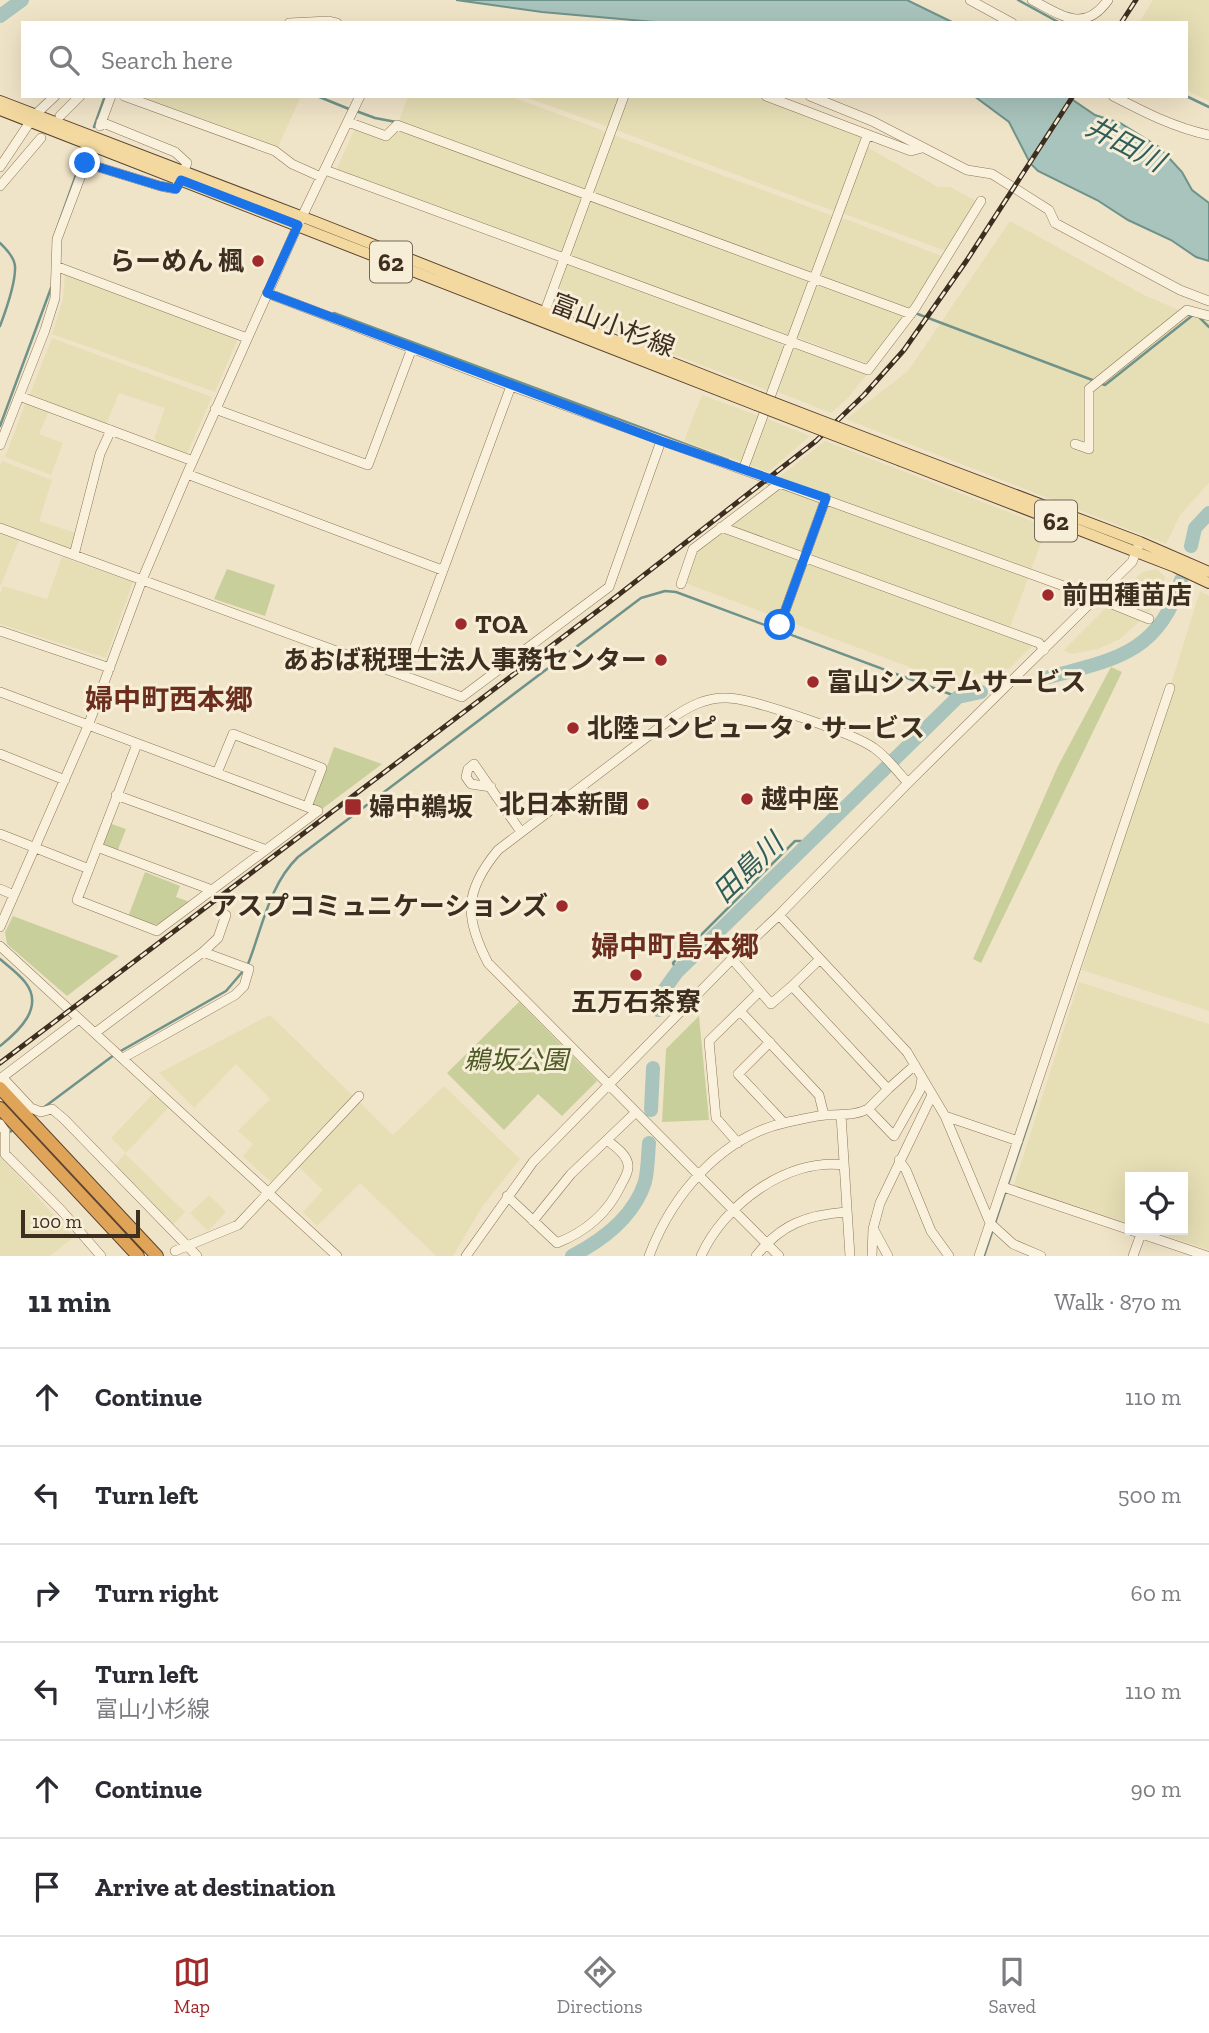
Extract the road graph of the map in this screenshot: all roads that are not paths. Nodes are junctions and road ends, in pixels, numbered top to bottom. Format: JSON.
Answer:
{"nodes":[{"id":1,"x":970,"y":0,"type":"edge"},
{"id":2,"x":1032,"y":0,"type":"edge"},
{"id":3,"x":1108,"y":0,"type":"edge"},
{"id":4,"x":1008,"y":21,"type":"edge"},
{"id":5,"x":53,"y":98,"type":"edge"},
{"id":6,"x":78,"y":98,"type":"edge"},
{"id":7,"x":110,"y":98,"type":"edge"},
{"id":8,"x":129,"y":98,"type":"edge"},
{"id":9,"x":359,"y":98,"type":"edge"},
{"id":10,"x":623,"y":98,"type":"edge"},
{"id":11,"x":772,"y":98,"type":"edge"},
{"id":12,"x":815,"y":98,"type":"edge"},
{"id":13,"x":1117,"y":98,"type":"edge"},
{"id":14,"x":0,"y":101,"type":"edge"},
{"id":15,"x":0,"y":110,"type":"edge"},
{"id":16,"x":60,"y":116,"type":"dead end"},
{"id":17,"x":30,"y":117,"type":"junction"},
{"id":18,"x":348,"y":122,"type":"junction"},
{"id":19,"x":1209,"y":135,"type":"edge"},
{"id":20,"x":867,"y":136,"type":"junction"},
{"id":21,"x":41,"y":138,"type":"dead end"},
{"id":22,"x":922,"y":148,"type":"junction"},
{"id":23,"x":0,"y":167,"type":"edge"},
{"id":24,"x":323,"y":174,"type":"junction"},
{"id":25,"x":182,"y":175,"type":"junction"},
{"id":26,"x":0,"y":186,"type":"edge"},
{"id":27,"x":588,"y":195,"type":"junction"},
{"id":28,"x":981,"y":201,"type":"dead end"},
{"id":29,"x":300,"y":221,"type":"junction"},
{"id":30,"x":564,"y":259,"type":"junction"},
{"id":31,"x":58,"y":267,"type":"junction"},
{"id":32,"x":814,"y":279,"type":"junction"},
{"id":33,"x":267,"y":293,"type":"junction"},
{"id":34,"x":1209,"y":301,"type":"edge"},
{"id":35,"x":545,"y":312,"type":"junction"},
{"id":36,"x":911,"y":314,"type":"junction"},
{"id":37,"x":1209,"y":316,"type":"edge"},
{"id":38,"x":247,"y":338,"type":"junction"},
{"id":39,"x":791,"y":342,"type":"junction"},
{"id":40,"x":412,"y":348,"type":"junction"},
{"id":41,"x":511,"y":386,"type":"junction"},
{"id":42,"x":19,"y":396,"type":"junction"},
{"id":43,"x":757,"y":401,"type":"junction"},
{"id":44,"x":215,"y":409,"type":"junction"},
{"id":45,"x":111,"y":430,"type":"junction"},
{"id":46,"x":661,"y":441,"type":"junction"},
{"id":47,"x":1075,"y":444,"type":"dead end"},
{"id":48,"x":0,"y":445,"type":"edge"},
{"id":49,"x":194,"y":461,"type":"junction"},
{"id":50,"x":743,"y":470,"type":"junction"},
{"id":51,"x":187,"y":474,"type":"junction"},
{"id":52,"x":780,"y":483,"type":"junction"},
{"id":53,"x":826,"y":498,"type":"junction"},
{"id":54,"x":721,"y":527,"type":"junction"},
{"id":55,"x":0,"y":528,"type":"edge"},
{"id":56,"x":1138,"y":547,"type":"junction"},
{"id":57,"x":74,"y":555,"type":"junction"},
{"id":58,"x":805,"y":558,"type":"junction"},
{"id":59,"x":443,"y":570,"type":"junction"},
{"id":60,"x":1209,"y":572,"type":"edge"},
{"id":61,"x":142,"y":580,"type":"junction"},
{"id":62,"x":1209,"y":583,"type":"edge"},
{"id":63,"x":681,"y":584,"type":"dead end"},
{"id":64,"x":1083,"y":593,"type":"tunnel mouth"},
{"id":65,"x":1112,"y":604,"type":"tunnel mouth"},
{"id":66,"x":1149,"y":619,"type":"dead end"},
{"id":67,"x":780,"y":625,"type":"dead end"},
{"id":68,"x":0,"y":631,"type":"edge"},
{"id":69,"x":1044,"y":650,"type":"junction"},
{"id":70,"x":110,"y":668,"type":"junction"},
{"id":71,"x":404,"y":676,"type":"junction"},
{"id":72,"x":1170,"y":688,"type":"dead end"},
{"id":73,"x":0,"y":692,"type":"edge"},
{"id":74,"x":88,"y":726,"type":"junction"},
{"id":75,"x":137,"y":744,"type":"junction"},
{"id":76,"x":0,"y":754,"type":"edge"},
{"id":77,"x":217,"y":773,"type":"junction"},
{"id":78,"x":65,"y":780,"type":"junction"},
{"id":79,"x":908,"y":782,"type":"junction"},
{"id":80,"x":491,"y":787,"type":"dead end"},
{"id":81,"x":116,"y":795,"type":"junction"},
{"id":82,"x":307,"y":807,"type":"junction"},
{"id":83,"x":521,"y":832,"type":"junction"},
{"id":84,"x":0,"y":834,"type":"edge"},
{"id":85,"x":35,"y":847,"type":"junction"},
{"id":86,"x":97,"y":847,"type":"junction"},
{"id":87,"x":264,"y":849,"type":"junction"},
{"id":88,"x":89,"y":869,"type":"junction"},
{"id":89,"x":0,"y":889,"type":"edge"},
{"id":90,"x":212,"y":890,"type":"junction"},
{"id":91,"x":14,"y":895,"type":"junction"},
{"id":92,"x":226,"y":915,"type":"dead end"},
{"id":93,"x":779,"y":915,"type":"junction"},
{"id":94,"x":0,"y":927,"type":"edge"},
{"id":95,"x":0,"y":946,"type":"edge"},
{"id":96,"x":203,"y":952,"type":"junction"},
{"id":97,"x":732,"y":958,"type":"junction"},
{"id":98,"x":820,"y":959,"type":"junction"},
{"id":99,"x":792,"y":986,"type":"junction"},
{"id":100,"x":760,"y":991,"type":"junction"},
{"id":101,"x":740,"y":1010,"type":"junction"},
{"id":102,"x":79,"y":1018,"type":"junction"},
{"id":103,"x":95,"y":1033,"type":"junction"},
{"id":104,"x":770,"y":1042,"type":"junction"},
{"id":105,"x":123,"y":1058,"type":"junction"},
{"id":106,"x":915,"y":1065,"type":"junction"},
{"id":107,"x":922,"y":1078,"type":"junction"},
{"id":108,"x":1,"y":1081,"type":"edge"},
{"id":109,"x":609,"y":1084,"type":"junction"},
{"id":110,"x":888,"y":1089,"type":"junction"},
{"id":111,"x":932,"y":1095,"type":"junction"},
{"id":112,"x":359,"y":1096,"type":"dead end"},
{"id":113,"x":0,"y":1108,"type":"edge"},
{"id":114,"x":868,"y":1109,"type":"junction"},
{"id":115,"x":636,"y":1112,"type":"junction"},
{"id":116,"x":824,"y":1115,"type":"junction"},
{"id":117,"x":841,"y":1115,"type":"junction"},
{"id":118,"x":945,"y":1116,"type":"junction"},
{"id":119,"x":784,"y":1123,"type":"junction"},
{"id":120,"x":0,"y":1124,"type":"edge"},
{"id":121,"x":894,"y":1136,"type":"junction"},
{"id":122,"x":607,"y":1140,"type":"junction"},
{"id":123,"x":1018,"y":1141,"type":"junction"},
{"id":124,"x":738,"y":1143,"type":"junction"},
{"id":125,"x":908,"y":1143,"type":"junction"},
{"id":126,"x":899,"y":1160,"type":"junction"},
{"id":127,"x":844,"y":1165,"type":"junction"},
{"id":128,"x":699,"y":1175,"type":"junction"},
{"id":129,"x":1003,"y":1187,"type":"junction"},
{"id":130,"x":270,"y":1192,"type":"junction"},
{"id":131,"x":507,"y":1196,"type":"junction"},
{"id":132,"x":733,"y":1209,"type":"junction"},
{"id":133,"x":846,"y":1212,"type":"junction"},
{"id":134,"x":533,"y":1221,"type":"junction"},
{"id":135,"x":990,"y":1223,"type":"junction"},
{"id":136,"x":873,"y":1228,"type":"junction"},
{"id":137,"x":1125,"y":1229,"type":"edge"},
{"id":138,"x":1141,"y":1235,"type":"edge"},
{"id":139,"x":1144,"y":1235,"type":"edge"},
{"id":140,"x":767,"y":1243,"type":"junction"},
{"id":141,"x":189,"y":1247,"type":"junction"},
{"id":142,"x":175,"y":1251,"type":"dead end"},
{"id":143,"x":101,"y":1256,"type":"edge"},
{"id":144,"x":138,"y":1256,"type":"edge"},
{"id":145,"x":157,"y":1256,"type":"edge"},
{"id":146,"x":197,"y":1256,"type":"edge"},
{"id":147,"x":337,"y":1256,"type":"edge"},
{"id":148,"x":467,"y":1256,"type":"edge"},
{"id":149,"x":649,"y":1256,"type":"edge"},
{"id":150,"x":701,"y":1256,"type":"edge"},
{"id":151,"x":756,"y":1256,"type":"edge"},
{"id":152,"x":779,"y":1256,"type":"edge"},
{"id":153,"x":850,"y":1256,"type":"edge"},
{"id":154,"x":872,"y":1256,"type":"edge"},
{"id":155,"x":888,"y":1256,"type":"edge"},
{"id":156,"x":948,"y":1256,"type":"edge"},
{"id":157,"x":979,"y":1256,"type":"edge"},
{"id":158,"x":1041,"y":1256,"type":"edge"},
{"id":159,"x":1133,"y":1256,"type":"edge"},
{"id":160,"x":1207,"y":1256,"type":"edge"}],
"edges":[{"from":1,"to":4,"type":"street"},
{"from":2,"to":3,"type":"street"},
{"from":5,"to":17,"type":"street"},
{"from":6,"to":16,"type":"street"},
{"from":7,"to":25,"type":"street"},
{"from":8,"to":24,"type":"street"},
{"from":9,"to":18,"type":"street"},
{"from":10,"to":27,"type":"street"},
{"from":11,"to":20,"type":"street"},
{"from":12,"to":22,"type":"street"},
{"from":13,"to":19,"type":"street"},
{"from":14,"to":17,"type":"main road","name":"富山小杉線","number":"62"},
{"from":15,"to":17,"type":"main road","name":"富山小杉線","number":"62"},
{"from":17,"to":23,"type":"street"},
{"from":17,"to":25,"type":"main road","name":"富山小杉線","number":"62"},
{"from":18,"to":24,"type":"street"},
{"from":18,"to":27,"type":"street"},
{"from":20,"to":22,"type":"street"},
{"from":20,"to":32,"type":"street"},
{"from":21,"to":26,"type":"street"},
{"from":22,"to":34,"type":"street"},
{"from":24,"to":29,"type":"street"},
{"from":24,"to":30,"type":"street"},
{"from":25,"to":29,"type":"main road","name":"富山小杉線","number":"62"},
{"from":25,"to":31,"type":"street"},
{"from":27,"to":30,"type":"street"},
{"from":27,"to":32,"type":"street"},
{"from":28,"to":36,"type":"street"},
{"from":29,"to":33,"type":"street"},
{"from":29,"to":35,"type":"main road","name":"富山小杉線","number":"62"},
{"from":29,"to":43,"type":"main road","name":"富山小杉線","number":"62"},
{"from":30,"to":35,"type":"street"},
{"from":30,"to":39,"type":"street"},
{"from":31,"to":38,"type":"street"},
{"from":31,"to":42,"type":"street"},
{"from":32,"to":36,"type":"street"},
{"from":32,"to":39,"type":"street"},
{"from":33,"to":38,"type":"street"},
{"from":33,"to":40,"type":"street"},
{"from":35,"to":43,"type":"main road","name":"富山小杉線","number":"62"},
{"from":36,"to":39,"type":"street"},
{"from":37,"to":47,"type":"street"},
{"from":38,"to":44,"type":"street"},
{"from":39,"to":50,"type":"street"},
{"from":40,"to":41,"type":"street"},
{"from":40,"to":44,"type":"street"},
{"from":41,"to":46,"type":"street"},
{"from":41,"to":59,"type":"street"},
{"from":42,"to":45,"type":"street"},
{"from":42,"to":48,"type":"street"},
{"from":43,"to":56,"type":"main road","name":"富山小杉線","number":"62","bridge":true},
{"from":44,"to":49,"type":"street"},
{"from":45,"to":49,"type":"street"},
{"from":45,"to":57,"type":"street"},
{"from":46,"to":50,"type":"street"},
{"from":46,"to":71,"type":"street"},
{"from":49,"to":51,"type":"street"},
{"from":50,"to":52,"type":"street"},
{"from":51,"to":59,"type":"street"},
{"from":51,"to":61,"type":"street"},
{"from":52,"to":53,"type":"street"},
{"from":52,"to":54,"type":"street"},
{"from":53,"to":58,"type":"street"},
{"from":53,"to":64,"type":"street"},
{"from":54,"to":58,"type":"street"},
{"from":54,"to":63,"type":"street"},
{"from":55,"to":57,"type":"street"},
{"from":56,"to":60,"type":"main road","name":"富山小杉線","number":"62"},
{"from":56,"to":62,"type":"main road","name":"富山小杉線","number":"62"},
{"from":56,"to":69,"type":"street"},
{"from":57,"to":61,"type":"street"},
{"from":58,"to":67,"type":"street"},
{"from":58,"to":69,"type":"street"},
{"from":59,"to":71,"type":"street"},
{"from":61,"to":70,"type":"street"},
{"from":61,"to":71,"type":"street"},
{"from":65,"to":66,"type":"street"},
{"from":68,"to":70,"type":"street"},
{"from":69,"to":79,"type":"street"},
{"from":70,"to":74,"type":"street"},
{"from":72,"to":123,"type":"street"},
{"from":73,"to":74,"type":"street"},
{"from":74,"to":75,"type":"street"},
{"from":74,"to":78,"type":"street"},
{"from":75,"to":77,"type":"street"},
{"from":75,"to":81,"type":"street"},
{"from":76,"to":78,"type":"street"},
{"from":77,"to":82,"type":"street"},
{"from":77,"to":82,"type":"street"},
{"from":78,"to":85,"type":"street"},
{"from":79,"to":83,"type":"street"},
{"from":79,"to":93,"type":"street"},
{"from":80,"to":83,"type":"street"},
{"from":81,"to":86,"type":"street"},
{"from":81,"to":87,"type":"street"},
{"from":82,"to":87,"type":"street"},
{"from":83,"to":109,"type":"street"},
{"from":84,"to":85,"type":"street"},
{"from":85,"to":88,"type":"street"},
{"from":85,"to":91,"type":"street"},
{"from":86,"to":88,"type":"street"},
{"from":86,"to":90,"type":"street"},
{"from":87,"to":90,"type":"street"},
{"from":88,"to":90,"type":"street"},
{"from":89,"to":91,"type":"street"},
{"from":91,"to":94,"type":"street"},
{"from":92,"to":96,"type":"street"},
{"from":93,"to":97,"type":"street"},
{"from":93,"to":98,"type":"street"},
{"from":95,"to":102,"type":"street"},
{"from":96,"to":103,"type":"street"},
{"from":96,"to":105,"type":"street"},
{"from":97,"to":100,"type":"street"},
{"from":97,"to":109,"type":"street"},
{"from":98,"to":99,"type":"street"},
{"from":98,"to":106,"type":"street"},
{"from":99,"to":100,"type":"street"},
{"from":99,"to":110,"type":"street"},
{"from":100,"to":101,"type":"street"},
{"from":101,"to":104,"type":"street"},
{"from":101,"to":124,"type":"street"},
{"from":102,"to":103,"type":"street"},
{"from":102,"to":108,"type":"street"},
{"from":103,"to":105,"type":"street"},
{"from":104,"to":116,"type":"street"},
{"from":104,"to":119,"type":"street"},
{"from":105,"to":130,"type":"street"},
{"from":106,"to":107,"type":"street"},
{"from":106,"to":110,"type":"street"},
{"from":107,"to":111,"type":"street"},
{"from":107,"to":121,"type":"street"},
{"from":108,"to":141,"type":"street"},
{"from":108,"to":145,"type":"highway"},
{"from":109,"to":115,"type":"street"},
{"from":109,"to":131,"type":"street"},
{"from":110,"to":114,"type":"street"},
{"from":111,"to":118,"type":"street"},
{"from":111,"to":125,"type":"street"},
{"from":112,"to":130,"type":"street"},
{"from":113,"to":144,"type":"highway"},
{"from":114,"to":117,"type":"street"},
{"from":114,"to":121,"type":"street"},
{"from":115,"to":122,"type":"street"},
{"from":115,"to":128,"type":"street"},
{"from":116,"to":117,"type":"street"},
{"from":116,"to":119,"type":"street"},
{"from":117,"to":127,"type":"street"},
{"from":118,"to":123,"type":"street"},
{"from":118,"to":135,"type":"street"},
{"from":119,"to":124,"type":"street"},
{"from":120,"to":143,"type":"street"},
{"from":121,"to":125,"type":"street"},
{"from":122,"to":134,"type":"street"},
{"from":122,"to":134,"type":"street"},
{"from":123,"to":129,"type":"street"},
{"from":124,"to":128,"type":"street"},
{"from":125,"to":126,"type":"street"},
{"from":126,"to":136,"type":"street"},
{"from":126,"to":156,"type":"street"},
{"from":127,"to":132,"type":"street"},
{"from":127,"to":133,"type":"street"},
{"from":128,"to":132,"type":"street"},
{"from":128,"to":149,"type":"street"},
{"from":129,"to":135,"type":"street"},
{"from":129,"to":137,"type":"street"},
{"from":130,"to":141,"type":"street"},
{"from":130,"to":147,"type":"street"},
{"from":131,"to":134,"type":"street"},
{"from":131,"to":148,"type":"street"},
{"from":132,"to":140,"type":"street"},
{"from":132,"to":150,"type":"street"},
{"from":133,"to":140,"type":"street"},
{"from":133,"to":153,"type":"street"},
{"from":135,"to":157,"type":"street"},
{"from":135,"to":158,"type":"street"},
{"from":136,"to":154,"type":"street"},
{"from":136,"to":155,"type":"street"},
{"from":138,"to":159,"type":"street"},
{"from":139,"to":160,"type":"street"},
{"from":140,"to":151,"type":"street"},
{"from":140,"to":152,"type":"street"},
{"from":141,"to":142,"type":"street"},
{"from":141,"to":146,"type":"street"}]}
